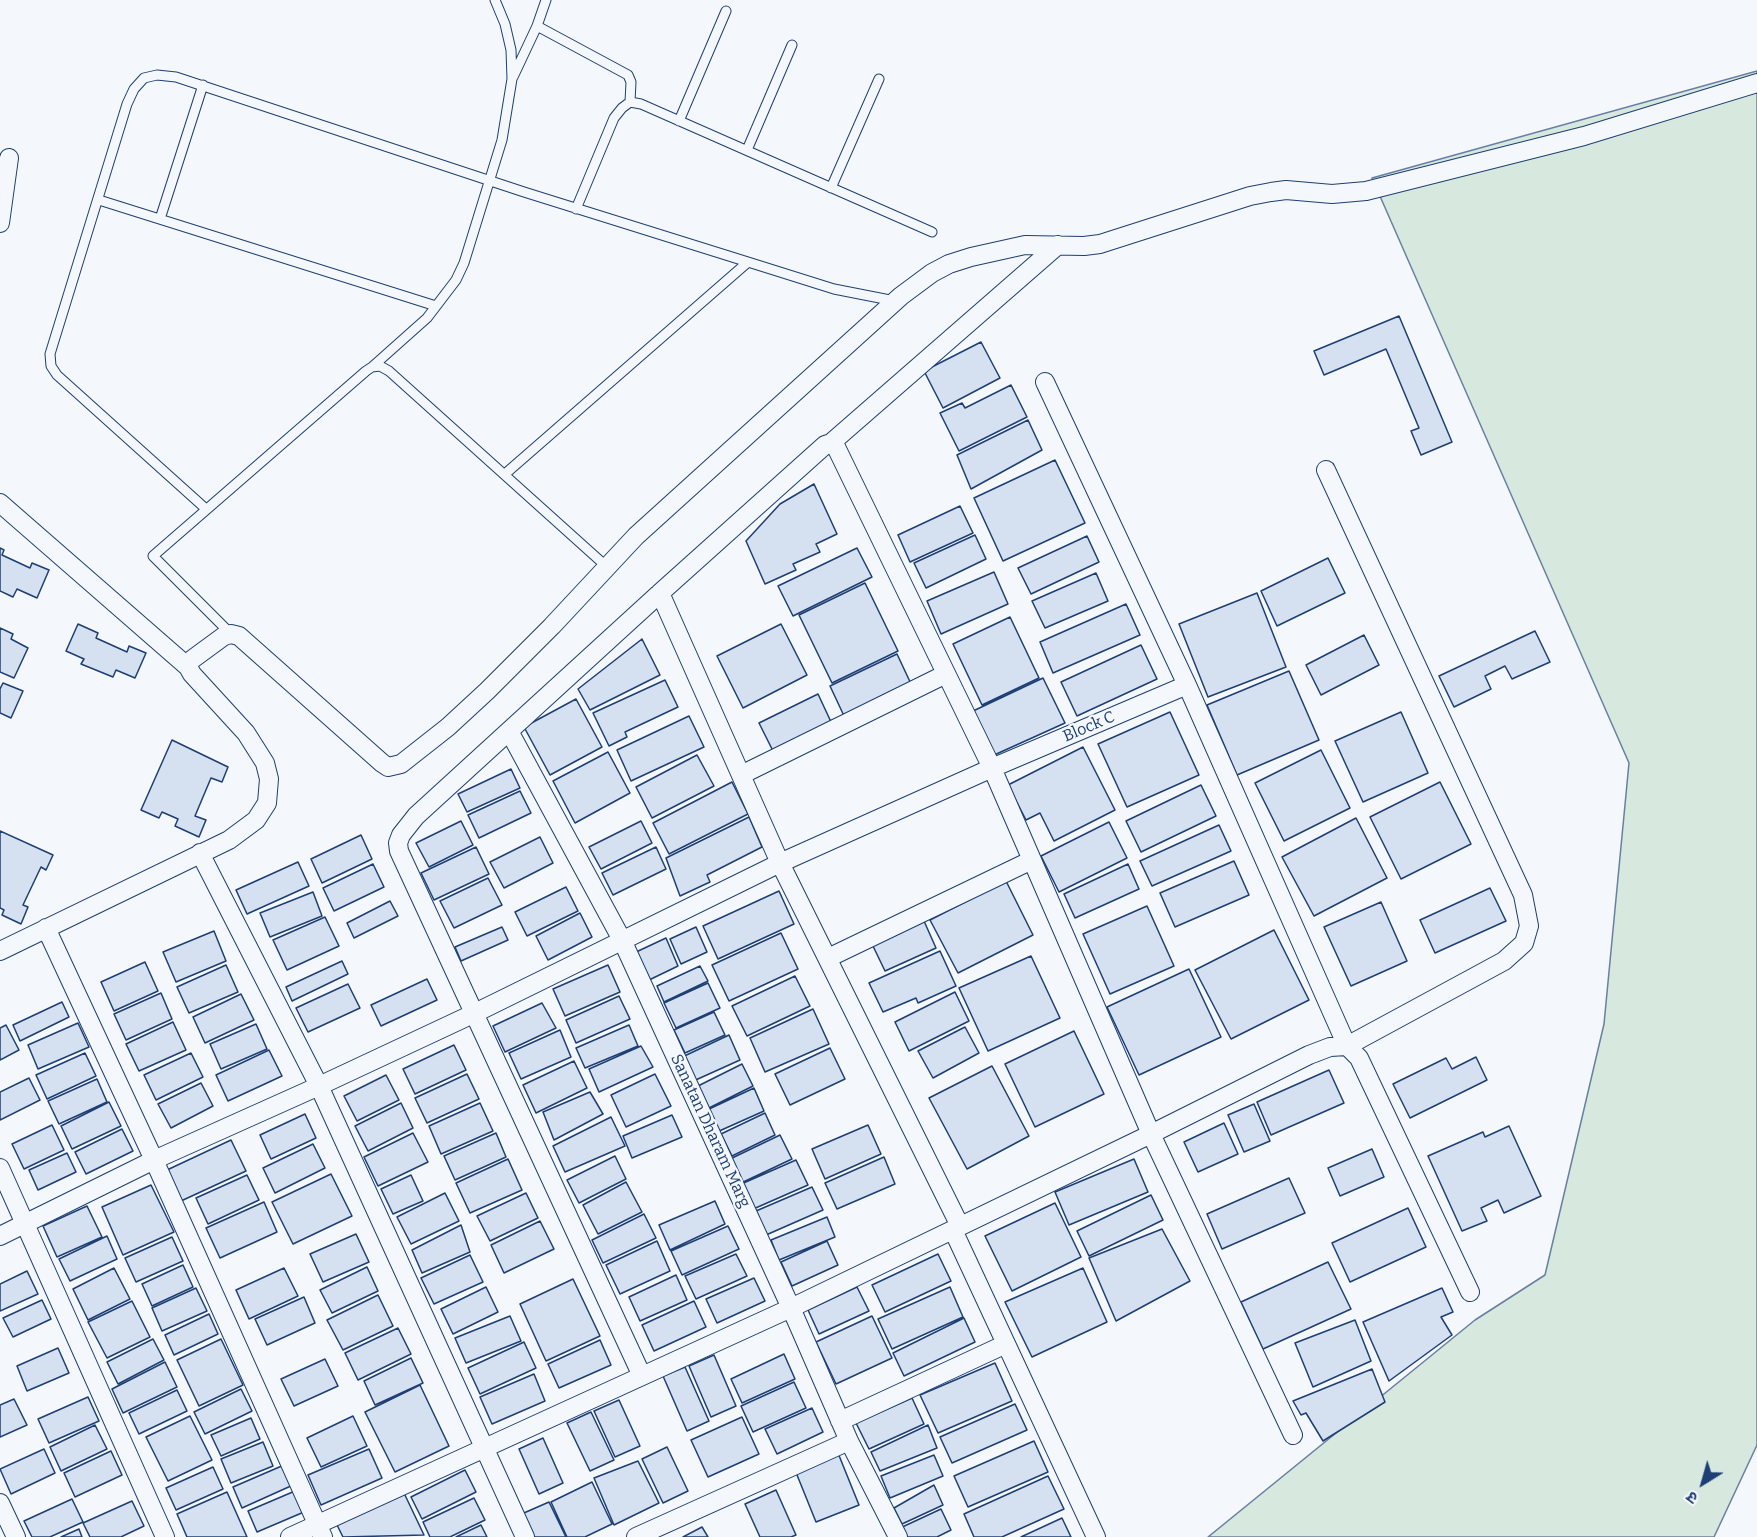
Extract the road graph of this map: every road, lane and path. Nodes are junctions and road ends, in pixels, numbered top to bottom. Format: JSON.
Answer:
{"nodes":[{"id":1,"x":495,"y":0,"type":"edge"},
{"id":2,"x":546,"y":0,"type":"edge"},
{"id":3,"x":726,"y":11,"type":"dead end"},
{"id":4,"x":537,"y":26,"type":"junction"},
{"id":5,"x":792,"y":45,"type":"dead end"},
{"id":6,"x":512,"y":79,"type":"junction"},
{"id":7,"x":879,"y":79,"type":"dead end"},
{"id":8,"x":1757,"y":83,"type":"edge"},
{"id":9,"x":203,"y":85,"type":"junction"},
{"id":10,"x":630,"y":102,"type":"junction"},
{"id":11,"x":680,"y":121,"type":"junction"},
{"id":12,"x":747,"y":150,"type":"junction"},
{"id":13,"x":9,"y":158,"type":"dead end"},
{"id":14,"x":489,"y":181,"type":"junction"},
{"id":15,"x":831,"y":188,"type":"junction"},
{"id":16,"x":99,"y":200,"type":"junction"},
{"id":17,"x":576,"y":209,"type":"junction"},
{"id":18,"x":160,"y":219,"type":"junction"},
{"id":19,"x":0,"y":223,"type":"edge"},
{"id":20,"x":932,"y":232,"type":"dead end"},
{"id":21,"x":1058,"y":245,"type":"junction"},
{"id":22,"x":748,"y":262,"type":"junction"},
{"id":23,"x":896,"y":301,"type":"junction"},
{"id":24,"x":436,"y":306,"type":"junction"},
{"id":25,"x":372,"y":367,"type":"junction"},
{"id":26,"x":1045,"y":382,"type":"dead end"},
{"id":27,"x":831,"y":443,"type":"junction"},
{"id":28,"x":1326,"y":470,"type":"dead end"},
{"id":29,"x":505,"y":474,"type":"junction"},
{"id":30,"x":0,"y":503,"type":"edge"},
{"id":31,"x":206,"y":509,"type":"junction"},
{"id":32,"x":607,"y":567,"type":"junction"},
{"id":33,"x":660,"y":593,"type":"junction"},
{"id":34,"x":231,"y":634,"type":"junction"},
{"id":35,"x":188,"y":667,"type":"junction"},
{"id":36,"x":946,"y":674,"type":"junction"},
{"id":37,"x":1187,"y":685,"type":"junction"},
{"id":38,"x":509,"y":731,"type":"junction"},
{"id":39,"x":992,"y":768,"type":"junction"},
{"id":40,"x":741,"y":775,"type":"junction"},
{"id":41,"x":200,"y":854,"type":"junction"},
{"id":42,"x":1032,"y":860,"type":"junction"},
{"id":43,"x":780,"y":863,"type":"junction"},
{"id":44,"x":46,"y":928,"type":"junction"},
{"id":45,"x":622,"y":940,"type":"junction"},
{"id":46,"x":0,"y":951,"type":"edge"},
{"id":47,"x":828,"y":958,"type":"junction"},
{"id":48,"x":475,"y":1014,"type":"junction"},
{"id":49,"x":1347,"y":1046,"type":"junction"},
{"id":50,"x":320,"y":1086,"type":"junction"},
{"id":51,"x":1151,"y":1134,"type":"junction"},
{"id":52,"x":154,"y":1160,"type":"junction"},
{"id":53,"x":0,"y":1168,"type":"edge"},
{"id":54,"x":26,"y":1224,"type":"junction"},
{"id":55,"x":956,"y":1228,"type":"junction"},
{"id":56,"x":0,"y":1236,"type":"edge"},
{"id":57,"x":1470,"y":1292,"type":"dead end"},
{"id":58,"x":791,"y":1308,"type":"junction"},
{"id":59,"x":1006,"y":1344,"type":"junction"},
{"id":60,"x":642,"y":1376,"type":"junction"},
{"id":61,"x":840,"y":1420,"type":"junction"},
{"id":62,"x":1293,"y":1436,"type":"dead end"},
{"id":63,"x":849,"y":1441,"type":"junction"},
{"id":64,"x":483,"y":1449,"type":"junction"},
{"id":65,"x":0,"y":1503,"type":"edge"},
{"id":66,"x":320,"y":1531,"type":"edge"},
{"id":67,"x":16,"y":1537,"type":"edge"},
{"id":68,"x":165,"y":1537,"type":"edge"},
{"id":69,"x":290,"y":1537,"type":"edge"},
{"id":70,"x":525,"y":1537,"type":"edge"},
{"id":71,"x":636,"y":1537,"type":"edge"},
{"id":72,"x":898,"y":1537,"type":"edge"},
{"id":73,"x":1096,"y":1537,"type":"edge"}],
"edges":[{"from":1,"to":6,"type":"lane"},
{"from":2,"to":4,"type":"lane"},
{"from":3,"to":11,"type":"lane"},
{"from":4,"to":6,"type":"lane"},
{"from":4,"to":10,"type":"lane"},
{"from":5,"to":12,"type":"lane"},
{"from":6,"to":14,"type":"lane"},
{"from":7,"to":15,"type":"lane"},
{"from":8,"to":21,"type":"street"},
{"from":9,"to":14,"type":"lane"},
{"from":9,"to":16,"type":"lane"},
{"from":9,"to":18,"type":"lane"},
{"from":10,"to":11,"type":"lane"},
{"from":10,"to":17,"type":"lane"},
{"from":11,"to":12,"type":"lane"},
{"from":12,"to":15,"type":"lane"},
{"from":13,"to":19,"type":"street"},
{"from":14,"to":17,"type":"lane"},
{"from":14,"to":24,"type":"lane"},
{"from":15,"to":20,"type":"lane"},
{"from":16,"to":18,"type":"lane"},
{"from":16,"to":31,"type":"lane"},
{"from":17,"to":22,"type":"lane"},
{"from":18,"to":24,"type":"lane"},
{"from":21,"to":23,"type":"street"},
{"from":21,"to":27,"type":"street"},
{"from":22,"to":23,"type":"lane"},
{"from":22,"to":29,"type":"lane"},
{"from":23,"to":32,"type":"street"},
{"from":24,"to":25,"type":"lane"},
{"from":25,"to":29,"type":"lane"},
{"from":25,"to":31,"type":"lane"},
{"from":26,"to":37,"type":"street"},
{"from":27,"to":33,"type":"street"},
{"from":27,"to":36,"type":"street"},
{"from":28,"to":49,"type":"street"},
{"from":29,"to":32,"type":"lane"},
{"from":30,"to":35,"type":"street"},
{"from":31,"to":34,"type":"lane"},
{"from":32,"to":34,"type":"street"},
{"from":33,"to":38,"type":"street"},
{"from":33,"to":40,"type":"street"},
{"from":34,"to":35,"type":"street"},
{"from":35,"to":41,"type":"street"},
{"from":36,"to":39,"type":"street"},
{"from":36,"to":40,"type":"street"},
{"from":37,"to":39,"type":"street","name":"Block C"},
{"from":37,"to":49,"type":"street"},
{"from":38,"to":45,"type":"street","name":"Sanatan Dharam Marg"},
{"from":38,"to":48,"type":"street"},
{"from":39,"to":42,"type":"street"},
{"from":39,"to":43,"type":"street","name":"Block C"},
{"from":40,"to":43,"type":"street"},
{"from":41,"to":44,"type":"street"},
{"from":41,"to":50,"type":"street"},
{"from":42,"to":47,"type":"street"},
{"from":42,"to":51,"type":"street"},
{"from":43,"to":45,"type":"street","name":"Block C"},
{"from":43,"to":47,"type":"street"},
{"from":44,"to":46,"type":"street"},
{"from":44,"to":52,"type":"street"},
{"from":45,"to":48,"type":"street","name":"Block C"},
{"from":45,"to":58,"type":"street","name":"Sanatan Dharam Marg"},
{"from":47,"to":55,"type":"street"},
{"from":48,"to":50,"type":"street","name":"Block C"},
{"from":48,"to":60,"type":"street"},
{"from":49,"to":51,"type":"street"},
{"from":49,"to":57,"type":"street"},
{"from":50,"to":52,"type":"street","name":"Block C"},
{"from":50,"to":64,"type":"street"},
{"from":51,"to":55,"type":"street"},
{"from":51,"to":62,"type":"street"},
{"from":52,"to":54,"type":"street","name":"Block C"},
{"from":52,"to":66,"type":"street"},
{"from":53,"to":54,"type":"street"},
{"from":54,"to":56,"type":"street","name":"Block C"},
{"from":54,"to":68,"type":"street"},
{"from":55,"to":58,"type":"street"},
{"from":55,"to":59,"type":"street"},
{"from":58,"to":60,"type":"street"},
{"from":58,"to":61,"type":"street","name":"Sanatan Dharam Marg"},
{"from":59,"to":61,"type":"street"},
{"from":59,"to":73,"type":"street"},
{"from":60,"to":64,"type":"street"},
{"from":61,"to":63,"type":"street","name":"Sanatan Dharam Marg"},
{"from":63,"to":71,"type":"street"},
{"from":63,"to":72,"type":"street","name":"Sanatan Dharam Marg"},
{"from":64,"to":66,"type":"street"},
{"from":64,"to":70,"type":"street"},
{"from":65,"to":67,"type":"street"},
{"from":66,"to":69,"type":"street"}]}
